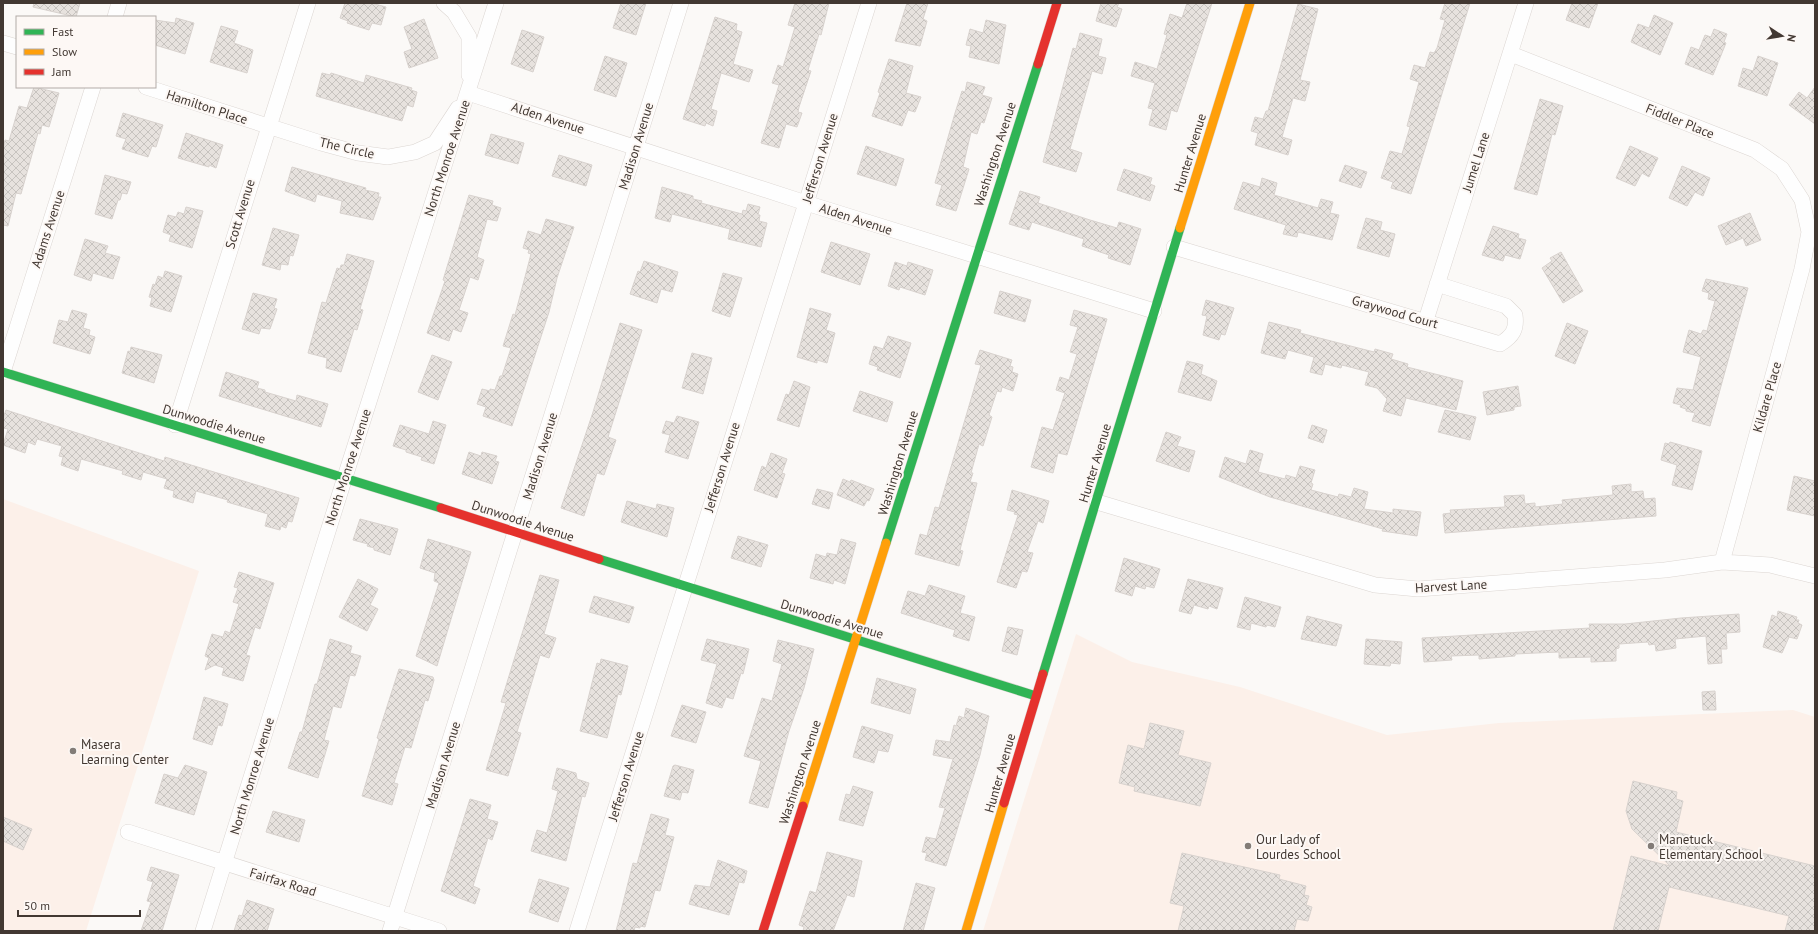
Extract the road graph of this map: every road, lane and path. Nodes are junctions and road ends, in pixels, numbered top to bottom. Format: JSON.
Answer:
{"nodes":[{"id":1,"x":119,"y":3,"type":"edge"},
{"id":2,"x":308,"y":3,"type":"edge"},
{"id":3,"x":444,"y":3,"type":"edge"},
{"id":4,"x":496,"y":3,"type":"edge"},
{"id":5,"x":681,"y":3,"type":"edge"},
{"id":6,"x":868,"y":3,"type":"edge"},
{"id":7,"x":1057,"y":3,"type":"edge"},
{"id":8,"x":1250,"y":3,"type":"edge"},
{"id":9,"x":1526,"y":3,"type":"edge"},
{"id":10,"x":115,"y":16,"type":"edge"},
{"id":11,"x":3,"y":43,"type":"edge"},
{"id":12,"x":16,"y":47,"type":"edge"},
{"id":13,"x":1510,"y":54,"type":"junction"},
{"id":14,"x":93,"y":88,"type":"edge"},
{"id":15,"x":149,"y":88,"type":"edge"},
{"id":16,"x":468,"y":93,"type":"junction"},
{"id":17,"x":268,"y":126,"type":"junction"},
{"id":18,"x":636,"y":146,"type":"junction"},
{"id":19,"x":806,"y":203,"type":"junction"},
{"id":20,"x":1809,"y":232,"type":"joint"},
{"id":21,"x":1174,"y":247,"type":"junction"},
{"id":22,"x":976,"y":256,"type":"junction"},
{"id":23,"x":1437,"y":284,"type":"junction"},
{"id":24,"x":1154,"y":311,"type":"junction"},
{"id":25,"x":1426,"y":320,"type":"junction"},
{"id":26,"x":3,"y":372,"type":"edge"},
{"id":27,"x":175,"y":425,"type":"junction"},
{"id":28,"x":345,"y":477,"type":"junction"},
{"id":29,"x":1097,"y":502,"type":"junction"},
{"id":30,"x":516,"y":532,"type":"junction"},
{"id":31,"x":1722,"y":562,"type":"junction"},
{"id":32,"x":1815,"y":576,"type":"edge"},
{"id":33,"x":685,"y":587,"type":"junction"},
{"id":34,"x":856,"y":641,"type":"junction"},
{"id":35,"x":1036,"y":696,"type":"junction"},
{"id":36,"x":128,"y":832,"type":"dead end"},
{"id":37,"x":224,"y":864,"type":"junction"},
{"id":38,"x":392,"y":924,"type":"edge"},
{"id":39,"x":203,"y":931,"type":"edge"},
{"id":40,"x":439,"y":931,"type":"edge"},
{"id":41,"x":577,"y":931,"type":"edge"},
{"id":42,"x":763,"y":931,"type":"edge"},
{"id":43,"x":966,"y":931,"type":"edge"}],
"edges":[{"from":1,"to":10,"type":"street"},
{"from":2,"to":17,"type":"street","name":"Scott Avenue"},
{"from":3,"to":16,"type":"street"},
{"from":4,"to":16,"type":"street","name":"North Monroe Avenue"},
{"from":5,"to":18,"type":"street","name":"Madison Avenue"},
{"from":6,"to":19,"type":"street","name":"Jefferson Avenue"},
{"from":7,"to":22,"type":"street","name":"Washington Avenue"},
{"from":8,"to":21,"type":"street","name":"Hunter Avenue"},
{"from":9,"to":13,"type":"street","name":"Jumel Lane"},
{"from":11,"to":12,"type":"street"},
{"from":13,"to":20,"type":"street","name":"Fiddler Place"},
{"from":13,"to":23,"type":"street","name":"Jumel Lane"},
{"from":14,"to":26,"type":"street","name":"Adams Avenue"},
{"from":15,"to":17,"type":"street","name":"Hamilton Place"},
{"from":16,"to":17,"type":"street","name":"The Circle"},
{"from":16,"to":18,"type":"street","name":"Alden Avenue"},
{"from":16,"to":28,"type":"street","name":"North Monroe Avenue"},
{"from":17,"to":27,"type":"street","name":"Scott Avenue"},
{"from":18,"to":19,"type":"street","name":"Alden Avenue"},
{"from":18,"to":30,"type":"street","name":"Madison Avenue"},
{"from":19,"to":22,"type":"street","name":"Alden Avenue"},
{"from":19,"to":33,"type":"street","name":"Jefferson Avenue"},
{"from":20,"to":31,"type":"street","name":"Kildare Place"},
{"from":21,"to":24,"type":"street","name":"Hunter Avenue"},
{"from":21,"to":25,"type":"street","name":"Graywood Court"},
{"from":22,"to":24,"type":"street","name":"Alden Avenue"},
{"from":22,"to":34,"type":"street","name":"Washington Avenue"},
{"from":23,"to":25,"type":"street","name":"Jumel Lane"},
{"from":23,"to":25,"type":"street","name":"Graywood Court"},
{"from":24,"to":29,"type":"street","name":"Hunter Avenue"},
{"from":26,"to":27,"type":"street","name":"Dunwoodie Avenue"},
{"from":27,"to":28,"type":"street","name":"Dunwoodie Avenue"},
{"from":28,"to":30,"type":"street","name":"Dunwoodie Avenue"},
{"from":28,"to":37,"type":"street","name":"North Monroe Avenue"},
{"from":29,"to":31,"type":"street","name":"Harvest Lane"},
{"from":29,"to":35,"type":"street","name":"Hunter Avenue"},
{"from":30,"to":33,"type":"street","name":"Dunwoodie Avenue"},
{"from":30,"to":38,"type":"street","name":"Madison Avenue"},
{"from":31,"to":32,"type":"street","name":"Harvest Lane"},
{"from":33,"to":34,"type":"street","name":"Dunwoodie Avenue"},
{"from":33,"to":41,"type":"street","name":"Jefferson Avenue"},
{"from":34,"to":35,"type":"street","name":"Dunwoodie Avenue"},
{"from":34,"to":42,"type":"street","name":"Washington Avenue"},
{"from":35,"to":43,"type":"street","name":"Hunter Avenue"},
{"from":36,"to":37,"type":"street","name":"Fairfax Road"},
{"from":37,"to":38,"type":"street","name":"Fairfax Road"},
{"from":37,"to":39,"type":"street","name":"North Monroe Avenue"},
{"from":38,"to":40,"type":"street","name":"Fairfax Road"}]}
